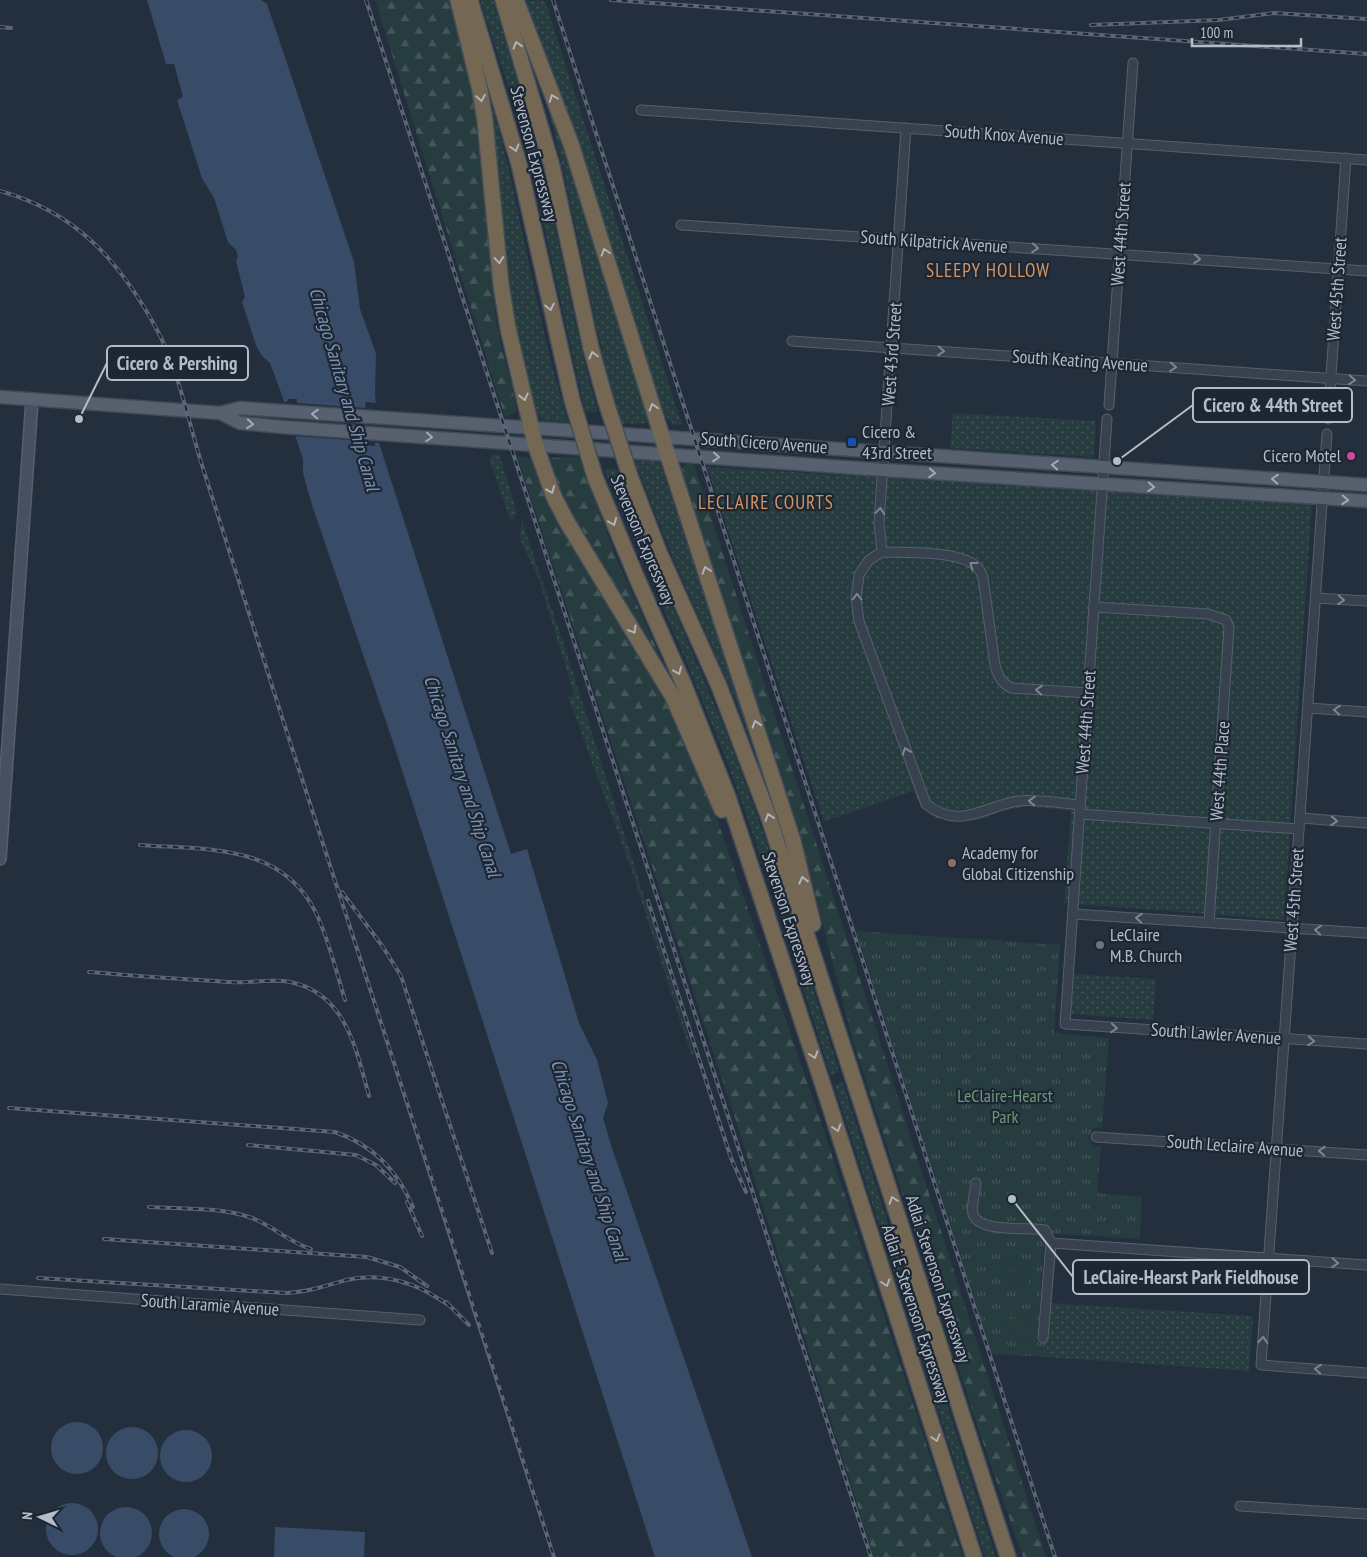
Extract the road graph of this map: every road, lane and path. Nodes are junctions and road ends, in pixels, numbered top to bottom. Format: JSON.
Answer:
{"nodes":[{"id":1,"x":458,"y":0,"type":"edge"},
{"id":2,"x":470,"y":0,"type":"edge"},
{"id":3,"x":502,"y":0,"type":"edge"},
{"id":4,"x":516,"y":0,"type":"edge"},
{"id":5,"x":469,"y":17,"type":"junction"},
{"id":6,"x":516,"y":21,"type":"junction"},
{"id":7,"x":1133,"y":63,"type":"dead end"},
{"id":8,"x":641,"y":110,"type":"dead end"},
{"id":9,"x":906,"y":128,"type":"junction"},
{"id":10,"x":1127,"y":145,"type":"junction"},
{"id":11,"x":1346,"y":158,"type":"junction"},
{"id":12,"x":1367,"y":160,"type":"edge"},
{"id":13,"x":681,"y":225,"type":"dead end"},
{"id":14,"x":899,"y":239,"type":"junction"},
{"id":15,"x":1119,"y":254,"type":"junction"},
{"id":16,"x":1338,"y":269,"type":"junction"},
{"id":17,"x":1367,"y":271,"type":"edge"},
{"id":18,"x":792,"y":341,"type":"dead end"},
{"id":19,"x":892,"y":348,"type":"junction"},
{"id":20,"x":1112,"y":363,"type":"junction"},
{"id":21,"x":1331,"y":379,"type":"junction"},
{"id":22,"x":1367,"y":381,"type":"edge"},
{"id":23,"x":0,"y":397,"type":"edge"},
{"id":24,"x":32,"y":400,"type":"junction"},
{"id":25,"x":1109,"y":405,"type":"dead end"},
{"id":26,"x":220,"y":414,"type":"junction"},
{"id":27,"x":1107,"y":419,"type":"dead end"},
{"id":28,"x":1328,"y":419,"type":"dead end"},
{"id":29,"x":531,"y":427,"type":"junction"},
{"id":30,"x":1327,"y":434,"type":"dead end"},
{"id":31,"x":662,"y":435,"type":"junction"},
{"id":32,"x":535,"y":444,"type":"junction"},
{"id":33,"x":668,"y":454,"type":"junction"},
{"id":34,"x":885,"y":454,"type":"junction"},
{"id":35,"x":1103,"y":468,"type":"junction"},
{"id":36,"x":884,"y":470,"type":"junction"},
{"id":37,"x":1324,"y":482,"type":"junction"},
{"id":38,"x":1102,"y":484,"type":"junction"},
{"id":39,"x":1367,"y":485,"type":"edge"},
{"id":40,"x":1322,"y":498,"type":"junction"},
{"id":41,"x":1367,"y":502,"type":"edge"},
{"id":42,"x":882,"y":552,"type":"junction"},
{"id":43,"x":1316,"y":598,"type":"junction"},
{"id":44,"x":1367,"y":602,"type":"edge"},
{"id":45,"x":1094,"y":607,"type":"junction"},
{"id":46,"x":1088,"y":693,"type":"junction"},
{"id":47,"x":1308,"y":708,"type":"junction"},
{"id":48,"x":1367,"y":712,"type":"edge"},
{"id":49,"x":1080,"y":809,"type":"junction"},
{"id":50,"x":1300,"y":818,"type":"junction"},
{"id":51,"x":1216,"y":823,"type":"junction"},
{"id":52,"x":1367,"y":823,"type":"edge"},
{"id":53,"x":1299,"y":829,"type":"junction"},
{"id":54,"x":0,"y":859,"type":"edge"},
{"id":55,"x":1073,"y":914,"type":"junction"},
{"id":56,"x":1209,"y":922,"type":"junction"},
{"id":57,"x":1292,"y":928,"type":"junction"},
{"id":58,"x":1367,"y":933,"type":"edge"},
{"id":59,"x":833,"y":1013,"type":"junction"},
{"id":60,"x":1065,"y":1024,"type":"joint"},
{"id":61,"x":806,"y":1031,"type":"junction"},
{"id":62,"x":1285,"y":1039,"type":"junction"},
{"id":63,"x":1367,"y":1044,"type":"edge"},
{"id":64,"x":822,"y":1082,"type":"joint"},
{"id":65,"x":1099,"y":1138,"type":"dead end"},
{"id":66,"x":1277,"y":1148,"type":"junction"},
{"id":67,"x":1367,"y":1155,"type":"edge"},
{"id":68,"x":976,"y":1183,"type":"dead end"},
{"id":69,"x":1051,"y":1243,"type":"junction"},
{"id":70,"x":1269,"y":1258,"type":"junction"},
{"id":71,"x":1367,"y":1265,"type":"edge"},
{"id":72,"x":0,"y":1289,"type":"edge"},
{"id":73,"x":420,"y":1320,"type":"dead end"},
{"id":74,"x":1043,"y":1338,"type":"dead end"},
{"id":75,"x":1367,"y":1373,"type":"edge"},
{"id":76,"x":978,"y":1463,"type":"junction"},
{"id":77,"x":1240,"y":1506,"type":"dead end"},
{"id":78,"x":1367,"y":1514,"type":"edge"},
{"id":79,"x":974,"y":1557,"type":"edge"},
{"id":80,"x":1008,"y":1557,"type":"edge"},
{"id":81,"x":1017,"y":1557,"type":"edge"}],
"edges":[{"from":1,"to":5,"type":"highway"},
{"from":2,"to":5,"type":"highway","name":"Stevenson Expressway"},
{"from":3,"to":6,"type":"highway","name":"Stevenson Expressway"},
{"from":4,"to":6,"type":"highway"},
{"from":5,"to":29,"type":"highway","one_way":true},
{"from":5,"to":61,"type":"highway","name":"Stevenson Expressway","one_way":true,"bridge":true},
{"from":31,"to":6,"type":"highway","one_way":true},
{"from":59,"to":6,"type":"highway","name":"Stevenson Expressway","one_way":true,"bridge":true},
{"from":7,"to":10,"type":"street","name":"West 44th Street"},
{"from":8,"to":9,"type":"street","name":"South Knox Avenue"},
{"from":9,"to":10,"type":"street","name":"South Knox Avenue"},
{"from":9,"to":14,"type":"street","name":"West 43rd Street"},
{"from":10,"to":11,"type":"street","name":"South Knox Avenue"},
{"from":10,"to":15,"type":"street","name":"West 44th Street"},
{"from":11,"to":12,"type":"street","name":"South Knox Avenue"},
{"from":11,"to":16,"type":"street","name":"West 45th Street"},
{"from":13,"to":14,"type":"street","name":"South Kilpatrick Avenue"},
{"from":14,"to":15,"type":"street","name":"South Kilpatrick Avenue","one_way":true},
{"from":14,"to":19,"type":"street","name":"West 43rd Street"},
{"from":15,"to":16,"type":"street","name":"South Kilpatrick Avenue","one_way":true},
{"from":15,"to":20,"type":"street","name":"West 44th Street"},
{"from":16,"to":17,"type":"street","name":"South Kilpatrick Avenue"},
{"from":16,"to":21,"type":"street","name":"West 45th Street"},
{"from":18,"to":19,"type":"street","name":"South Keating Avenue"},
{"from":19,"to":20,"type":"street","name":"South Keating Avenue","one_way":true},
{"from":19,"to":34,"type":"street","name":"West 43rd Street"},
{"from":20,"to":21,"type":"street","name":"South Keating Avenue","one_way":true},
{"from":20,"to":25,"type":"street","name":"West 44th Street"},
{"from":21,"to":22,"type":"street","name":"South Keating Avenue","one_way":true},
{"from":21,"to":28,"type":"street","name":"West 45th Street"},
{"from":23,"to":24,"type":"main road","name":"South Cicero Avenue"},
{"from":24,"to":26,"type":"main road","name":"South Cicero Avenue"},
{"from":24,"to":54,"type":"main road"},
{"from":29,"to":26,"type":"main road","name":"South Cicero Avenue","one_way":true},
{"from":26,"to":32,"type":"main road","name":"South Cicero Avenue","one_way":true},
{"from":27,"to":35,"type":"street","name":"West 44th Street"},
{"from":29,"to":31,"type":"main road","name":"South Cicero Avenue"},
{"from":29,"to":32,"type":"highway"},
{"from":30,"to":37,"type":"street","name":"West 45th Street"},
{"from":31,"to":33,"type":"highway"},
{"from":31,"to":34,"type":"main road","name":"South Cicero Avenue"},
{"from":32,"to":33,"type":"main road","name":"South Cicero Avenue"},
{"from":32,"to":61,"type":"highway","one_way":true},
{"from":33,"to":36,"type":"main road","name":"South Cicero Avenue","one_way":true},
{"from":59,"to":33,"type":"highway","one_way":true},
{"from":35,"to":34,"type":"main road","name":"South Cicero Avenue","one_way":true},
{"from":34,"to":36,"type":"street","name":"West 43rd Street"},
{"from":37,"to":35,"type":"main road","name":"South Cicero Avenue","one_way":true},
{"from":35,"to":38,"type":"street","name":"West 44th Street"},
{"from":36,"to":38,"type":"main road","name":"South Cicero Avenue","one_way":true},
{"from":42,"to":36,"type":"street","name":"West 43rd Street","one_way":true},
{"from":37,"to":39,"type":"main road","name":"South Cicero Avenue"},
{"from":37,"to":40,"type":"street","name":"West 45th Street"},
{"from":38,"to":40,"type":"main road","name":"South Cicero Avenue","one_way":true},
{"from":38,"to":45,"type":"street","name":"West 44th Street"},
{"from":40,"to":41,"type":"main road","name":"South Cicero Avenue","one_way":true},
{"from":40,"to":43,"type":"street","name":"West 45th Street"},
{"from":46,"to":42,"type":"street","one_way":true},
{"from":49,"to":42,"type":"street","one_way":true},
{"from":43,"to":44,"type":"street","one_way":true},
{"from":43,"to":47,"type":"street","name":"West 45th Street"},
{"from":45,"to":46,"type":"street","name":"West 44th Street"},
{"from":45,"to":51,"type":"street","name":"West 44th Place"},
{"from":46,"to":49,"type":"street","name":"West 44th Street"},
{"from":48,"to":47,"type":"street","one_way":true},
{"from":47,"to":50,"type":"street","name":"West 45th Street"},
{"from":49,"to":51,"type":"street"},
{"from":49,"to":55,"type":"street","name":"West 44th Street"},
{"from":50,"to":52,"type":"street","one_way":true},
{"from":50,"to":53,"type":"street","name":"West 45th Street"},
{"from":51,"to":53,"type":"street"},
{"from":51,"to":56,"type":"street","name":"West 44th Place"},
{"from":53,"to":57,"type":"street","name":"West 45th Street"},
{"from":56,"to":55,"type":"street","one_way":true},
{"from":55,"to":60,"type":"street","name":"West 44th Street"},
{"from":56,"to":57,"type":"street"},
{"from":58,"to":57,"type":"street","one_way":true},
{"from":57,"to":62,"type":"street","name":"West 45th Street"},
{"from":76,"to":59,"type":"highway","name":"Adlai Stevenson Expressway","one_way":true},
{"from":60,"to":62,"type":"street","name":"South Lawler Avenue","one_way":true},
{"from":61,"to":64,"type":"highway","name":"Stevenson Expressway","one_way":true},
{"from":62,"to":63,"type":"street","name":"South Lawler Avenue","one_way":true},
{"from":62,"to":66,"type":"street","name":"West 45th Street"},
{"from":64,"to":79,"type":"highway","name":"Adlai E Stevenson Expressway","one_way":true},
{"from":65,"to":66,"type":"street","name":"South Leclaire Avenue"},
{"from":67,"to":66,"type":"street","name":"South Leclaire Avenue","one_way":true},
{"from":66,"to":70,"type":"street","name":"West 45th Street"},
{"from":68,"to":69,"type":"street"},
{"from":69,"to":70,"type":"street"},
{"from":69,"to":74,"type":"street"},
{"from":70,"to":71,"type":"street","one_way":true},
{"from":75,"to":70,"type":"street","name":"West 45th Street","one_way":true},
{"from":72,"to":73,"type":"street","name":"South Laramie Avenue"},
{"from":76,"to":80,"type":"highway","name":"Adlai Stevenson Expressway"},
{"from":76,"to":81,"type":"highway"},
{"from":77,"to":78,"type":"street"}]}
